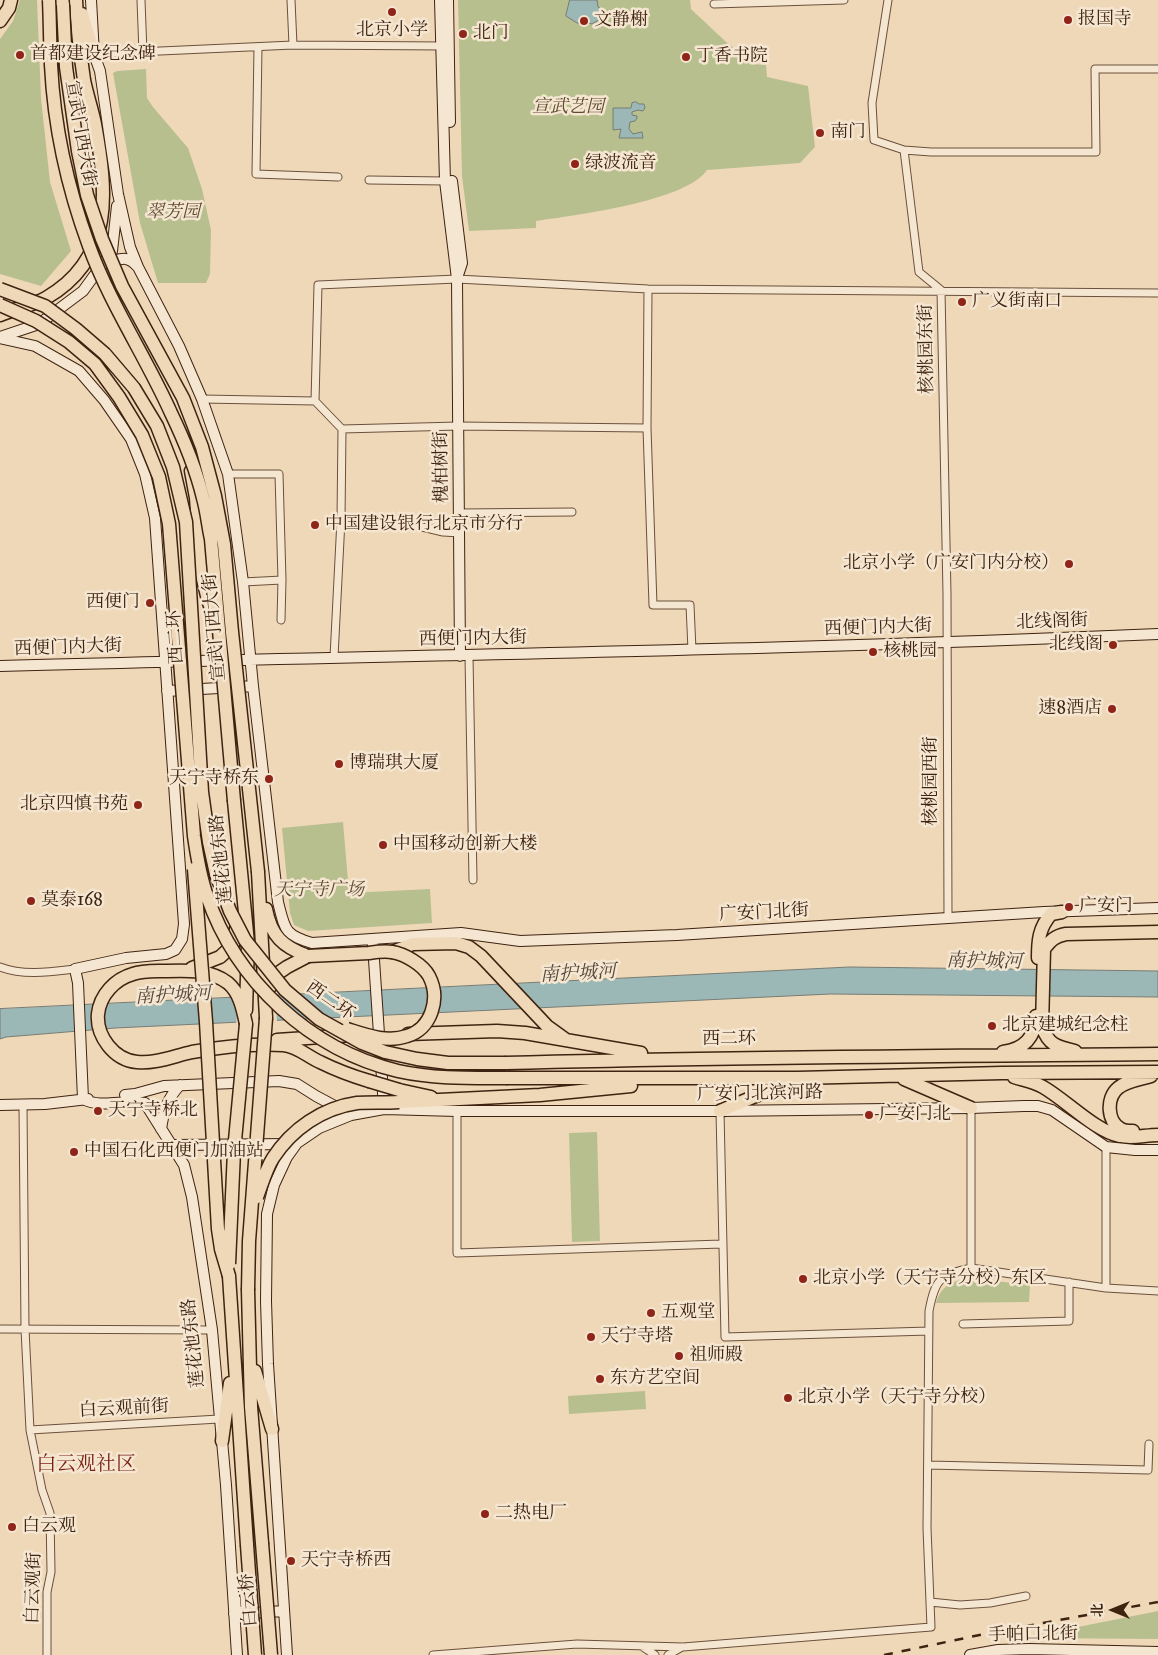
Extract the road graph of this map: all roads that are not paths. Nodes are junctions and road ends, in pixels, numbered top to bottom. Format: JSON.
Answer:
{"nodes":[{"id":1,"x":11,"y":0,"type":"edge"},
{"id":2,"x":49,"y":0,"type":"edge"},
{"id":3,"x":77,"y":0,"type":"edge"},
{"id":4,"x":91,"y":0,"type":"edge"},
{"id":5,"x":141,"y":0,"type":"edge"},
{"id":6,"x":291,"y":0,"type":"edge"},
{"id":7,"x":440,"y":0,"type":"edge"},
{"id":8,"x":448,"y":0,"type":"edge"},
{"id":9,"x":844,"y":0,"type":"edge"},
{"id":10,"x":888,"y":0,"type":"edge"},
{"id":11,"x":63,"y":2,"type":"edge"},
{"id":12,"x":714,"y":4,"type":"dead end"},
{"id":13,"x":0,"y":21,"type":"edge"},
{"id":14,"x":293,"y":45,"type":"junction"},
{"id":15,"x":445,"y":46,"type":"junction"},
{"id":16,"x":258,"y":47,"type":"junction"},
{"id":17,"x":143,"y":53,"type":"junction"},
{"id":18,"x":94,"y":54,"type":"junction"},
{"id":19,"x":1158,"y":69,"type":"edge"},
{"id":20,"x":904,"y":150,"type":"junction"},
{"id":21,"x":338,"y":177,"type":"dead end"},
{"id":22,"x":369,"y":180,"type":"dead end"},
{"id":23,"x":445,"y":181,"type":"junction"},
{"id":24,"x":118,"y":194,"type":"junction"},
{"id":25,"x":103,"y":264,"type":"junction"},
{"id":26,"x":138,"y":267,"type":"junction"},
{"id":27,"x":457,"y":279,"type":"junction"},
{"id":28,"x":0,"y":289,"type":"edge"},
{"id":29,"x":648,"y":289,"type":"junction"},
{"id":30,"x":941,"y":290,"type":"junction"},
{"id":31,"x":1158,"y":293,"type":"edge"},
{"id":32,"x":0,"y":306,"type":"edge"},
{"id":33,"x":0,"y":315,"type":"edge"},
{"id":34,"x":0,"y":337,"type":"edge"},
{"id":35,"x":202,"y":399,"type":"junction"},
{"id":36,"x":315,"y":401,"type":"junction"},
{"id":37,"x":458,"y":426,"type":"junction"},
{"id":38,"x":647,"y":428,"type":"junction"},
{"id":39,"x":342,"y":429,"type":"junction"},
{"id":40,"x":228,"y":474,"type":"junction"},
{"id":41,"x":572,"y":512,"type":"dead end"},
{"id":42,"x":459,"y":513,"type":"junction"},
{"id":43,"x":341,"y":520,"type":"junction"},
{"id":44,"x":460,"y":533,"type":"junction"},
{"id":45,"x":282,"y":580,"type":"junction"},
{"id":46,"x":243,"y":582,"type":"junction"},
{"id":47,"x":281,"y":620,"type":"dead end"},
{"id":48,"x":220,"y":632,"type":"joint"},
{"id":49,"x":1158,"y":634,"type":"edge"},
{"id":50,"x":947,"y":642,"type":"junction"},
{"id":51,"x":692,"y":650,"type":"junction"},
{"id":52,"x":464,"y":656,"type":"junction"},
{"id":53,"x":334,"y":657,"type":"junction"},
{"id":54,"x":250,"y":659,"type":"junction"},
{"id":55,"x":165,"y":661,"type":"junction"},
{"id":56,"x":0,"y":666,"type":"edge"},
{"id":57,"x":253,"y":686,"type":"junction"},
{"id":58,"x":167,"y":691,"type":"junction"},
{"id":59,"x":234,"y":801,"type":"junction"},
{"id":60,"x":194,"y":836,"type":"junction"},
{"id":61,"x":258,"y":872,"type":"junction"},
{"id":62,"x":474,"y":880,"type":"dead end"},
{"id":63,"x":1158,"y":908,"type":"edge"},
{"id":64,"x":1062,"y":912,"type":"junction"},
{"id":65,"x":948,"y":919,"type":"junction"},
{"id":66,"x":1158,"y":927,"type":"edge"},
{"id":67,"x":1158,"y":932,"type":"edge"},
{"id":68,"x":372,"y":938,"type":"junction"},
{"id":69,"x":1040,"y":947,"type":"junction"},
{"id":70,"x":392,"y":952,"type":"junction"},
{"id":71,"x":308,"y":956,"type":"junction"},
{"id":72,"x":0,"y":967,"type":"edge"},
{"id":73,"x":208,"y":967,"type":"junction"},
{"id":74,"x":75,"y":969,"type":"junction"},
{"id":75,"x":1040,"y":1009,"type":"junction"},
{"id":76,"x":266,"y":1018,"type":"junction"},
{"id":77,"x":246,"y":1024,"type":"junction"},
{"id":78,"x":330,"y":1025,"type":"junction"},
{"id":79,"x":375,"y":1032,"type":"junction"},
{"id":80,"x":566,"y":1041,"type":"junction"},
{"id":81,"x":253,"y":1046,"type":"junction"},
{"id":82,"x":1158,"y":1054,"type":"edge"},
{"id":83,"x":1115,"y":1055,"type":"junction"},
{"id":84,"x":971,"y":1057,"type":"junction"},
{"id":85,"x":684,"y":1058,"type":"junction"},
{"id":86,"x":1002,"y":1073,"type":"junction"},
{"id":87,"x":1158,"y":1073,"type":"edge"},
{"id":88,"x":899,"y":1077,"type":"junction"},
{"id":89,"x":798,"y":1078,"type":"junction"},
{"id":90,"x":686,"y":1080,"type":"junction"},
{"id":91,"x":180,"y":1085,"type":"junction"},
{"id":92,"x":316,"y":1096,"type":"junction"},
{"id":93,"x":399,"y":1096,"type":"junction"},
{"id":94,"x":83,"y":1099,"type":"junction"},
{"id":95,"x":0,"y":1105,"type":"edge"},
{"id":96,"x":22,"y":1105,"type":"junction"},
{"id":97,"x":971,"y":1108,"type":"junction"},
{"id":98,"x":384,"y":1109,"type":"junction"},
{"id":99,"x":457,"y":1111,"type":"junction"},
{"id":100,"x":720,"y":1111,"type":"junction"},
{"id":101,"x":351,"y":1115,"type":"junction"},
{"id":102,"x":319,"y":1128,"type":"junction"},
{"id":103,"x":161,"y":1129,"type":"junction"},
{"id":104,"x":1142,"y":1135,"type":"junction"},
{"id":105,"x":1158,"y":1135,"type":"edge"},
{"id":106,"x":297,"y":1143,"type":"junction"},
{"id":107,"x":172,"y":1145,"type":"junction"},
{"id":108,"x":1106,"y":1146,"type":"junction"},
{"id":109,"x":1158,"y":1150,"type":"edge"},
{"id":110,"x":252,"y":1208,"type":"junction"},
{"id":111,"x":721,"y":1244,"type":"junction"},
{"id":112,"x":971,"y":1268,"type":"junction"},
{"id":113,"x":229,"y":1276,"type":"junction"},
{"id":114,"x":1069,"y":1282,"type":"junction"},
{"id":115,"x":1106,"y":1288,"type":"junction"},
{"id":116,"x":1158,"y":1291,"type":"edge"},
{"id":117,"x":962,"y":1324,"type":"dead end"},
{"id":118,"x":0,"y":1329,"type":"edge"},
{"id":119,"x":25,"y":1329,"type":"junction"},
{"id":120,"x":212,"y":1330,"type":"junction"},
{"id":121,"x":928,"y":1331,"type":"junction"},
{"id":122,"x":250,"y":1355,"type":"junction"},
{"id":123,"x":234,"y":1358,"type":"junction"},
{"id":124,"x":219,"y":1419,"type":"junction"},
{"id":125,"x":272,"y":1429,"type":"junction"},
{"id":126,"x":30,"y":1430,"type":"junction"},
{"id":127,"x":222,"y":1441,"type":"junction"},
{"id":128,"x":1149,"y":1444,"type":"dead end"},
{"id":129,"x":928,"y":1465,"type":"junction"},
{"id":130,"x":247,"y":1545,"type":"joint"},
{"id":131,"x":1026,"y":1596,"type":"dead end"},
{"id":132,"x":930,"y":1602,"type":"junction"},
{"id":133,"x":284,"y":1611,"type":"junction"},
{"id":134,"x":234,"y":1614,"type":"junction"},
{"id":135,"x":642,"y":1646,"type":"junction"},
{"id":136,"x":683,"y":1647,"type":"junction"},
{"id":137,"x":1158,"y":1652,"type":"edge"},
{"id":138,"x":47,"y":1655,"type":"edge"},
{"id":139,"x":237,"y":1655,"type":"edge"},
{"id":140,"x":255,"y":1655,"type":"edge"},
{"id":141,"x":271,"y":1655,"type":"edge"},
{"id":142,"x":288,"y":1655,"type":"edge"},
{"id":143,"x":433,"y":1655,"type":"edge"},
{"id":144,"x":655,"y":1655,"type":"edge"},
{"id":145,"x":668,"y":1655,"type":"edge"},
{"id":146,"x":970,"y":1655,"type":"edge"}],
"edges":[{"from":1,"to":13,"type":"highway"},
{"from":2,"to":48,"type":"highway","name":"宣武门西大街","bridge":true},
{"from":3,"to":18,"type":"highway"},
{"from":3,"to":33,"type":"highway"},
{"from":4,"to":18,"type":"street","name":"宣武门西大街"},
{"from":5,"to":17,"type":"street"},
{"from":6,"to":14,"type":"street"},
{"from":7,"to":15,"type":"street","name":"槐柏树街"},
{"from":8,"to":15,"type":"street","name":"槐柏树街"},
{"from":9,"to":12,"type":"street"},
{"from":10,"to":20,"type":"street"},
{"from":11,"to":61,"type":"highway","name":"宣武门西大街","bridge":true},
{"from":14,"to":15,"type":"street"},
{"from":14,"to":16,"type":"street"},
{"from":15,"to":23,"type":"street","name":"槐柏树街"},
{"from":15,"to":27,"type":"street","name":"槐柏树街"},
{"from":16,"to":17,"type":"street"},
{"from":16,"to":21,"type":"street"},
{"from":17,"to":18,"type":"street"},
{"from":18,"to":24,"type":"street","name":"宣武门西大街"},
{"from":19,"to":20,"type":"street"},
{"from":20,"to":30,"type":"street","name":"核桃园东街"},
{"from":22,"to":23,"type":"street"},
{"from":23,"to":27,"type":"street","name":"槐柏树街"},
{"from":24,"to":25,"type":"street","name":"宣武门西大街"},
{"from":24,"to":26,"type":"street","name":"宣武门西大街"},
{"from":25,"to":26,"type":"street"},
{"from":25,"to":34,"type":"street","name":"宣武门西大街"},
{"from":26,"to":35,"type":"street","name":"宣武门西大街"},
{"from":27,"to":29,"type":"street"},
{"from":27,"to":36,"type":"street"},
{"from":27,"to":37,"type":"street","name":"槐柏树街"},
{"from":28,"to":78,"type":"highway","name":"西二环","bridge":true},
{"from":29,"to":30,"type":"street"},
{"from":29,"to":38,"type":"street"},
{"from":30,"to":31,"type":"street"},
{"from":30,"to":50,"type":"street","name":"核桃园东街"},
{"from":32,"to":60,"type":"highway","name":"西二环","bridge":true},
{"from":34,"to":55,"type":"street","name":"宣武门西大街"},
{"from":35,"to":36,"type":"street"},
{"from":35,"to":40,"type":"street","name":"宣武门西大街"},
{"from":36,"to":39,"type":"street"},
{"from":37,"to":38,"type":"street"},
{"from":37,"to":39,"type":"street"},
{"from":37,"to":42,"type":"street","name":"槐柏树街"},
{"from":38,"to":51,"type":"street"},
{"from":39,"to":43,"type":"street"},
{"from":40,"to":45,"type":"street"},
{"from":40,"to":46,"type":"street","name":"宣武门西大街"},
{"from":41,"to":42,"type":"street"},
{"from":42,"to":44,"type":"street","name":"槐柏树街"},
{"from":43,"to":44,"type":"street"},
{"from":43,"to":53,"type":"street"},
{"from":44,"to":52,"type":"street","name":"槐柏树街"},
{"from":45,"to":46,"type":"street"},
{"from":45,"to":47,"type":"street"},
{"from":46,"to":54,"type":"street","name":"宣武门西大街"},
{"from":48,"to":59,"type":"highway","name":"莲花池东路","bridge":true},
{"from":49,"to":50,"type":"street","name":"北线阁街"},
{"from":50,"to":51,"type":"street","name":"西便门内大街"},
{"from":50,"to":65,"type":"street","name":"核桃园西街"},
{"from":51,"to":52,"type":"street","name":"西便门内大街"},
{"from":52,"to":53,"type":"street","name":"西便门内大街"},
{"from":52,"to":62,"type":"street"},
{"from":53,"to":54,"type":"street","name":"西便门内大街"},
{"from":54,"to":55,"type":"street","name":"西便门内大街"},
{"from":54,"to":57,"type":"street","name":"宣武门西大街"},
{"from":55,"to":56,"type":"street","name":"西便门内大街"},
{"from":55,"to":58,"type":"street","name":"宣武门西大街"},
{"from":57,"to":58,"type":"street"},
{"from":57,"to":68,"type":"street","name":"宣武门西大街"},
{"from":58,"to":74,"type":"street","name":"宣武门西大街"},
{"from":59,"to":73,"type":"highway","bridge":true},
{"from":59,"to":77,"type":"highway","name":"莲花池东路","bridge":true},
{"from":60,"to":90,"type":"highway","name":"西二环","bridge":true},
{"from":60,"to":113,"type":"highway","bridge":true},
{"from":61,"to":71,"type":"highway"},
{"from":61,"to":76,"type":"highway","name":"宣武门西大街","bridge":true},
{"from":63,"to":64,"type":"street","name":"广安门北街"},
{"from":64,"to":65,"type":"street","name":"广安门北街"},
{"from":64,"to":69,"type":"highway"},
{"from":65,"to":68,"type":"street","name":"广安门北街"},
{"from":66,"to":69,"type":"highway"},
{"from":67,"to":69,"type":"highway"},
{"from":68,"to":79,"type":"street"},
{"from":69,"to":75,"type":"highway"},
{"from":70,"to":71,"type":"highway","bridge":true},
{"from":70,"to":78,"type":"highway","bridge":true},
{"from":70,"to":80,"type":"highway"},
{"from":71,"to":76,"type":"highway","bridge":true},
{"from":72,"to":74,"type":"street"},
{"from":73,"to":77,"type":"highway"},
{"from":73,"to":81,"type":"highway"},
{"from":74,"to":94,"type":"street"},
{"from":75,"to":83,"type":"highway"},
{"from":75,"to":84,"type":"highway"},
{"from":76,"to":110,"type":"highway","bridge":true},
{"from":77,"to":113,"type":"highway","name":"莲花池东路","bridge":true},
{"from":78,"to":85,"type":"highway","name":"西二环","bridge":true},
{"from":79,"to":80,"type":"highway"},
{"from":79,"to":81,"type":"highway"},
{"from":79,"to":98,"type":"street"},
{"from":80,"to":85,"type":"highway"},
{"from":81,"to":93,"type":"highway","bridge":true},
{"from":82,"to":83,"type":"highway","name":"西二环"},
{"from":83,"to":84,"type":"highway","name":"西二环"},
{"from":84,"to":85,"type":"highway","name":"西二环"},
{"from":86,"to":87,"type":"highway","name":"西二环"},
{"from":86,"to":88,"type":"highway","name":"西二环"},
{"from":86,"to":104,"type":"highway"},
{"from":87,"to":104,"type":"highway"},
{"from":88,"to":89,"type":"highway","name":"西二环"},
{"from":88,"to":97,"type":"highway"},
{"from":89,"to":90,"type":"highway","name":"西二环"},
{"from":89,"to":100,"type":"highway"},
{"from":90,"to":93,"type":"highway"},
{"from":91,"to":92,"type":"street"},
{"from":91,"to":94,"type":"street"},
{"from":91,"to":103,"type":"street"},
{"from":92,"to":101,"type":"street"},
{"from":92,"to":102,"type":"street"},
{"from":93,"to":110,"type":"highway","bridge":true},
{"from":94,"to":96,"type":"street"},
{"from":94,"to":103,"type":"street","name":"莲花池东路"},
{"from":95,"to":96,"type":"street"},
{"from":96,"to":119,"type":"street","name":"白云观街"},
{"from":97,"to":100,"type":"street","name":"广安门北滨河路"},
{"from":97,"to":108,"type":"street","name":"广安门北滨河路"},
{"from":97,"to":112,"type":"street"},
{"from":98,"to":99,"type":"street","name":"广安门北滨河路"},
{"from":98,"to":101,"type":"street","name":"广安门北滨河路"},
{"from":99,"to":100,"type":"street","name":"广安门北滨河路"},
{"from":99,"to":111,"type":"street"},
{"from":100,"to":111,"type":"street"},
{"from":101,"to":102,"type":"street","name":"广安门北滨河路"},
{"from":102,"to":106,"type":"street","name":"广安门北滨河路"},
{"from":103,"to":107,"type":"street","name":"莲花池东路"},
{"from":104,"to":105,"type":"highway"},
{"from":106,"to":107,"type":"street"},
{"from":106,"to":125,"type":"street"},
{"from":107,"to":120,"type":"street","name":"莲花池东路"},
{"from":108,"to":109,"type":"street","name":"广安门北滨河路"},
{"from":108,"to":115,"type":"street"},
{"from":110,"to":122,"type":"highway","bridge":true},
{"from":111,"to":121,"type":"street"},
{"from":112,"to":114,"type":"street"},
{"from":112,"to":121,"type":"street"},
{"from":113,"to":123,"type":"highway","name":"莲花池东路"},
{"from":114,"to":115,"type":"street"},
{"from":114,"to":117,"type":"street"},
{"from":115,"to":116,"type":"street"},
{"from":118,"to":119,"type":"street"},
{"from":119,"to":120,"type":"street"},
{"from":119,"to":126,"type":"street","name":"白云观街"},
{"from":120,"to":124,"type":"street","name":"莲花池东路"},
{"from":121,"to":129,"type":"street"},
{"from":122,"to":125,"type":"highway"},
{"from":122,"to":141,"type":"highway","name":"白云桥","bridge":true},
{"from":123,"to":127,"type":"highway"},
{"from":123,"to":130,"type":"highway","name":"莲花池东路"},
{"from":124,"to":126,"type":"street","name":"白云观前街"},
{"from":124,"to":127,"type":"street","name":"莲花池东路"},
{"from":125,"to":133,"type":"street"},
{"from":126,"to":138,"type":"street","name":"白云观街"},
{"from":127,"to":134,"type":"street","name":"莲花池东路"},
{"from":128,"to":129,"type":"street"},
{"from":129,"to":132,"type":"street"},
{"from":130,"to":140,"type":"highway","name":"白云桥","bridge":true},
{"from":131,"to":132,"type":"street"},
{"from":132,"to":136,"type":"street"},
{"from":133,"to":134,"type":"street"},
{"from":133,"to":142,"type":"street"},
{"from":134,"to":139,"type":"street","name":"莲花池东路"},
{"from":135,"to":136,"type":"street"},
{"from":135,"to":143,"type":"street"},
{"from":135,"to":144,"type":"street"},
{"from":136,"to":145,"type":"street"},
{"from":137,"to":146,"type":"street","name":"手帕口北街"}]}
